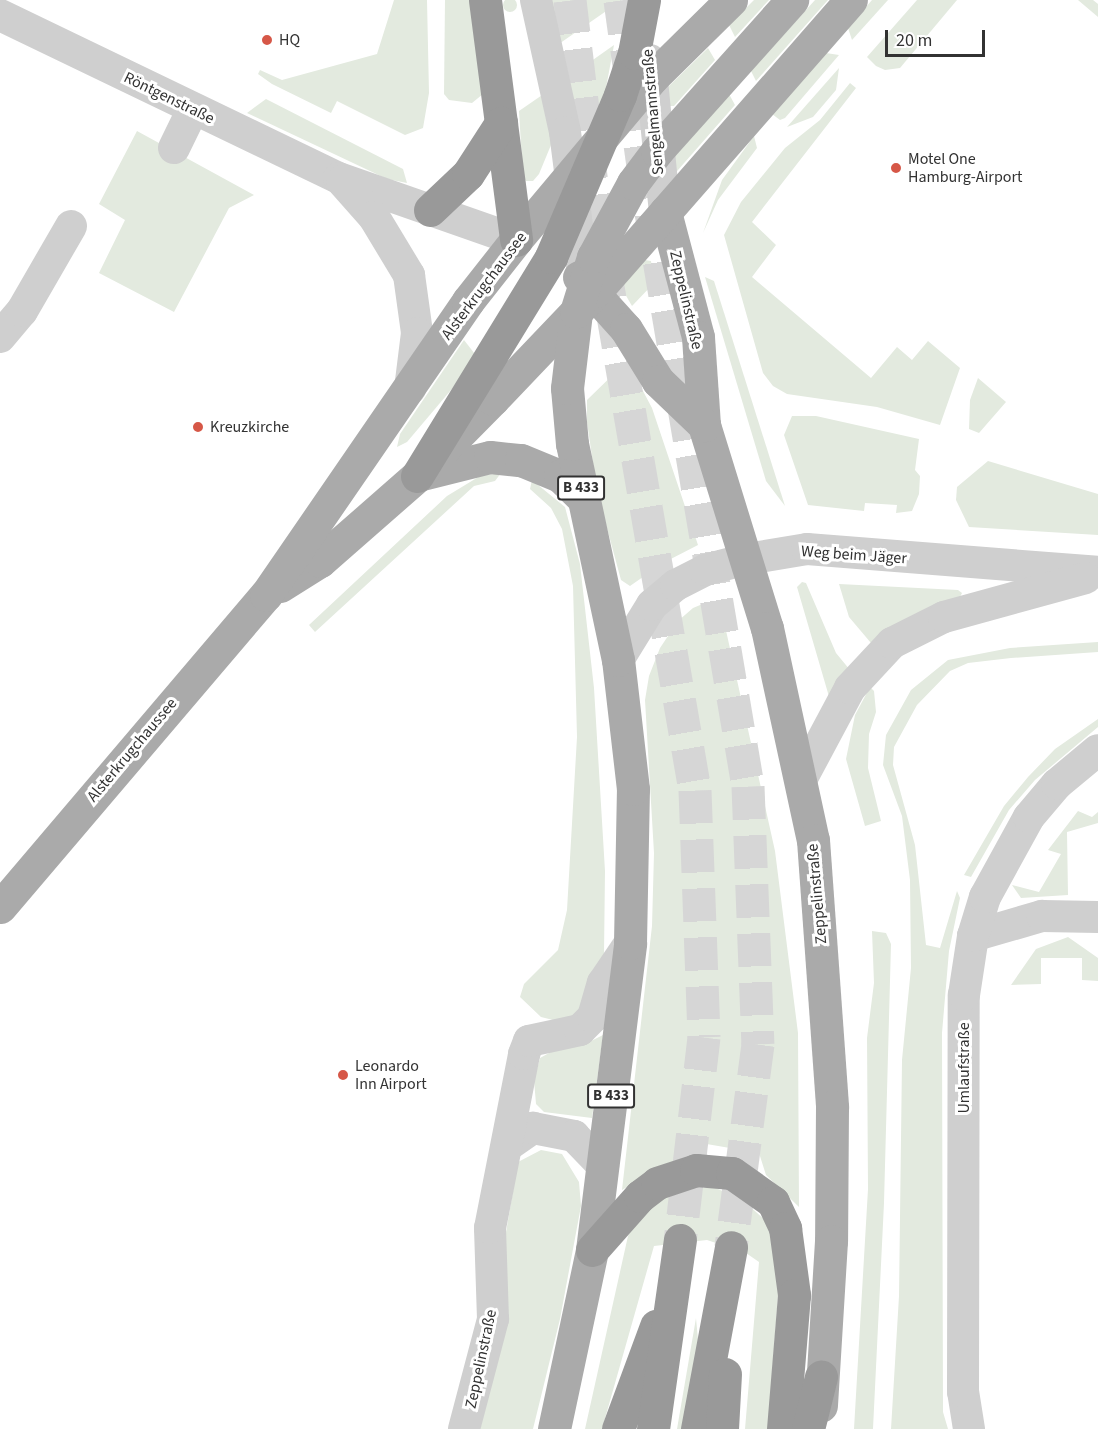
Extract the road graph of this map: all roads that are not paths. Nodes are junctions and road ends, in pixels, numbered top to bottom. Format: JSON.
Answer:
{"nodes":[{"id":1,"x":486,"y":0,"type":"edge"},
{"id":2,"x":536,"y":0,"type":"edge"},
{"id":3,"x":731,"y":0,"type":"edge"},
{"id":4,"x":792,"y":0,"type":"edge"},
{"id":5,"x":851,"y":0,"type":"edge"},
{"id":6,"x":644,"y":6,"type":"edge"},
{"id":7,"x":0,"y":15,"type":"edge"},
{"id":8,"x":652,"y":78,"type":"junction"},
{"id":9,"x":194,"y":109,"type":"junction"},
{"id":10,"x":501,"y":123,"type":"junction"},
{"id":11,"x":598,"y":145,"type":"junction"},
{"id":12,"x":174,"y":148,"type":"dead end"},
{"id":13,"x":657,"y":151,"type":"junction"},
{"id":14,"x":339,"y":178,"type":"junction"},
{"id":15,"x":573,"y":188,"type":"junction"},
{"id":16,"x":430,"y":210,"type":"junction"},
{"id":17,"x":665,"y":212,"type":"junction"},
{"id":18,"x":71,"y":226,"type":"dead end"},
{"id":19,"x":516,"y":240,"type":"junction"},
{"id":20,"x":551,"y":257,"type":"junction"},
{"id":21,"x":585,"y":295,"type":"junction"},
{"id":22,"x":0,"y":337,"type":"edge"},
{"id":23,"x":410,"y":389,"type":"junction"},
{"id":24,"x":704,"y":426,"type":"junction"},
{"id":25,"x":417,"y":476,"type":"junction"},
{"id":26,"x":583,"y":498,"type":"junction"},
{"id":27,"x":747,"y":559,"type":"junction"},
{"id":28,"x":1098,"y":574,"type":"edge"},
{"id":29,"x":266,"y":595,"type":"junction"},
{"id":30,"x":618,"y":660,"type":"junction"},
{"id":31,"x":1098,"y":750,"type":"edge"},
{"id":32,"x":802,"y":778,"type":"junction"},
{"id":33,"x":0,"y":907,"type":"edge"},
{"id":34,"x":1098,"y":917,"type":"edge"},
{"id":35,"x":973,"y":936,"type":"junction"},
{"id":36,"x":630,"y":943,"type":"junction"},
{"id":37,"x":507,"y":1146,"type":"junction"},
{"id":38,"x":603,"y":1166,"type":"junction"},
{"id":39,"x":592,"y":1250,"type":"junction"},
{"id":40,"x":820,"y":1377,"type":"junction"},
{"id":41,"x":464,"y":1429,"type":"edge"},
{"id":42,"x":554,"y":1429,"type":"edge"},
{"id":43,"x":618,"y":1429,"type":"edge"},
{"id":44,"x":653,"y":1429,"type":"edge"},
{"id":45,"x":697,"y":1429,"type":"edge"},
{"id":46,"x":722,"y":1429,"type":"edge"},
{"id":47,"x":783,"y":1429,"type":"edge"},
{"id":48,"x":808,"y":1429,"type":"edge"},
{"id":49,"x":821,"y":1429,"type":"edge"},
{"id":50,"x":969,"y":1429,"type":"edge"}],
"edges":[{"from":1,"to":10,"type":"highway"},
{"from":2,"to":15,"type":"street"},
{"from":3,"to":8,"type":"main road"},
{"from":4,"to":13,"type":"main road","name":"Alsterkrugchaussee","number":"B 433"},
{"from":5,"to":17,"type":"main road","name":"Alsterkrugchaussee"},
{"from":6,"to":8,"type":"street","name":"Sengelmannstraße"},
{"from":6,"to":11,"type":"highway"},
{"from":7,"to":9,"type":"street","name":"Röntgenstraße"},
{"from":8,"to":11,"type":"main road"},
{"from":8,"to":13,"type":"street","name":"Sengelmannstraße"},
{"from":9,"to":12,"type":"street"},
{"from":9,"to":14,"type":"street","name":"Röntgenstraße"},
{"from":10,"to":16,"type":"highway"},
{"from":10,"to":19,"type":"highway"},
{"from":11,"to":15,"type":"highway"},
{"from":13,"to":17,"type":"street","name":"Sengelmannstraße"},
{"from":13,"to":21,"type":"main road","name":"Alsterkrugchaussee","number":"B 433"},
{"from":14,"to":16,"type":"street","name":"Röntgenstraße"},
{"from":14,"to":23,"type":"street","name":"Röntgenstraße"},
{"from":15,"to":19,"type":"main road","name":"Alsterkrugchaussee"},
{"from":15,"to":20,"type":"highway"},
{"from":15,"to":21,"type":"street"},
{"from":16,"to":19,"type":"street","name":"Röntgenstraße"},
{"from":17,"to":21,"type":"main road","name":"Alsterkrugchaussee"},
{"from":17,"to":24,"type":"main road","name":"Zeppelinstraße"},
{"from":18,"to":22,"type":"street"},
{"from":19,"to":20,"type":"main road","name":"Zeppelinstraße"},
{"from":19,"to":23,"type":"main road","name":"Alsterkrugchaussee"},
{"from":20,"to":21,"type":"main road","name":"Zeppelinstraße"},
{"from":20,"to":25,"type":"highway"},
{"from":21,"to":24,"type":"main road","name":"Zeppelinstraße"},
{"from":21,"to":25,"type":"main road","name":"Alsterkrugchaussee"},
{"from":21,"to":26,"type":"main road","number":"B 433"},
{"from":23,"to":29,"type":"main road","name":"Alsterkrugchaussee"},
{"from":24,"to":27,"type":"main road","name":"Zeppelinstraße"},
{"from":25,"to":26,"type":"main road"},
{"from":25,"to":29,"type":"main road","name":"Alsterkrugchaussee"},
{"from":26,"to":30,"type":"main road","number":"B 433"},
{"from":27,"to":28,"type":"street","name":"Weg beim Jäger"},
{"from":27,"to":30,"type":"street","name":"Weg beim Jäger"},
{"from":27,"to":32,"type":"main road","name":"Zeppelinstraße"},
{"from":28,"to":32,"type":"street","name":"Weg beim Jäger"},
{"from":29,"to":33,"type":"main road","name":"Alsterkrugchaussee"},
{"from":30,"to":36,"type":"main road","number":"B 433"},
{"from":31,"to":35,"type":"street","name":"Umlaufstraße"},
{"from":32,"to":40,"type":"main road","name":"Zeppelinstraße"},
{"from":34,"to":35,"type":"street"},
{"from":35,"to":50,"type":"street","name":"Umlaufstraße"},
{"from":36,"to":37,"type":"street","name":"Zeppelinstraße"},
{"from":36,"to":38,"type":"main road","number":"B 433"},
{"from":37,"to":38,"type":"street"},
{"from":37,"to":41,"type":"street","name":"Zeppelinstraße"},
{"from":38,"to":39,"type":"main road","number":"B 433"},
{"from":39,"to":42,"type":"main road","number":"B 433"},
{"from":39,"to":47,"type":"highway"},
{"from":40,"to":48,"type":"highway"},
{"from":40,"to":49,"type":"main road","name":"Zeppelinstraße"},
{"from":43,"to":44,"type":"highway"},
{"from":45,"to":46,"type":"highway"}]}
